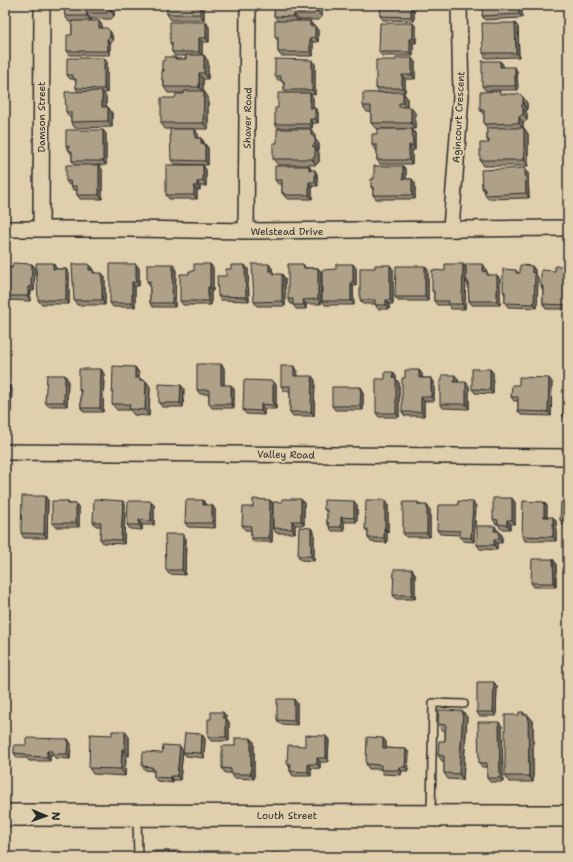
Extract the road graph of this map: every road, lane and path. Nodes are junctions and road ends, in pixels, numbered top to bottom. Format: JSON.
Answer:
{"nodes":[{"id":1,"x":42,"y":5,"type":"edge"},
{"id":2,"x":248,"y":5,"type":"edge"},
{"id":3,"x":459,"y":5,"type":"edge"},
{"id":4,"x":451,"y":228,"type":"junction"},
{"id":5,"x":568,"y":228,"type":"edge"},
{"id":6,"x":5,"y":229,"type":"edge"},
{"id":7,"x":41,"y":229,"type":"junction"},
{"id":8,"x":246,"y":231,"type":"junction"},
{"id":9,"x":5,"y":452,"type":"edge"},
{"id":10,"x":568,"y":457,"type":"edge"},
{"id":11,"x":464,"y":704,"type":"dead end"},
{"id":12,"x":5,"y":815,"type":"edge"},
{"id":13,"x":136,"y":815,"type":"junction"},
{"id":14,"x":431,"y":816,"type":"junction"},
{"id":15,"x":568,"y":816,"type":"edge"},
{"id":16,"x":138,"y":857,"type":"edge"}],
"edges":[{"from":1,"to":7,"type":"street","name":"Damson Street"},
{"from":2,"to":8,"type":"street","name":"Shaver Road"},
{"from":3,"to":4,"type":"street","name":"Agincourt Crescent"},
{"from":4,"to":5,"type":"street","name":"Welstead Drive"},
{"from":4,"to":8,"type":"street","name":"Welstead Drive"},
{"from":6,"to":7,"type":"street","name":"Welstead Drive"},
{"from":7,"to":8,"type":"street","name":"Welstead Drive"},
{"from":9,"to":10,"type":"street","name":"Valley Road"},
{"from":11,"to":14,"type":"lane"},
{"from":12,"to":13,"type":"main road","name":"Louth Street"},
{"from":13,"to":14,"type":"main road","name":"Louth Street"},
{"from":13,"to":16,"type":"lane"},
{"from":14,"to":15,"type":"main road","name":"Louth Street"}]}
